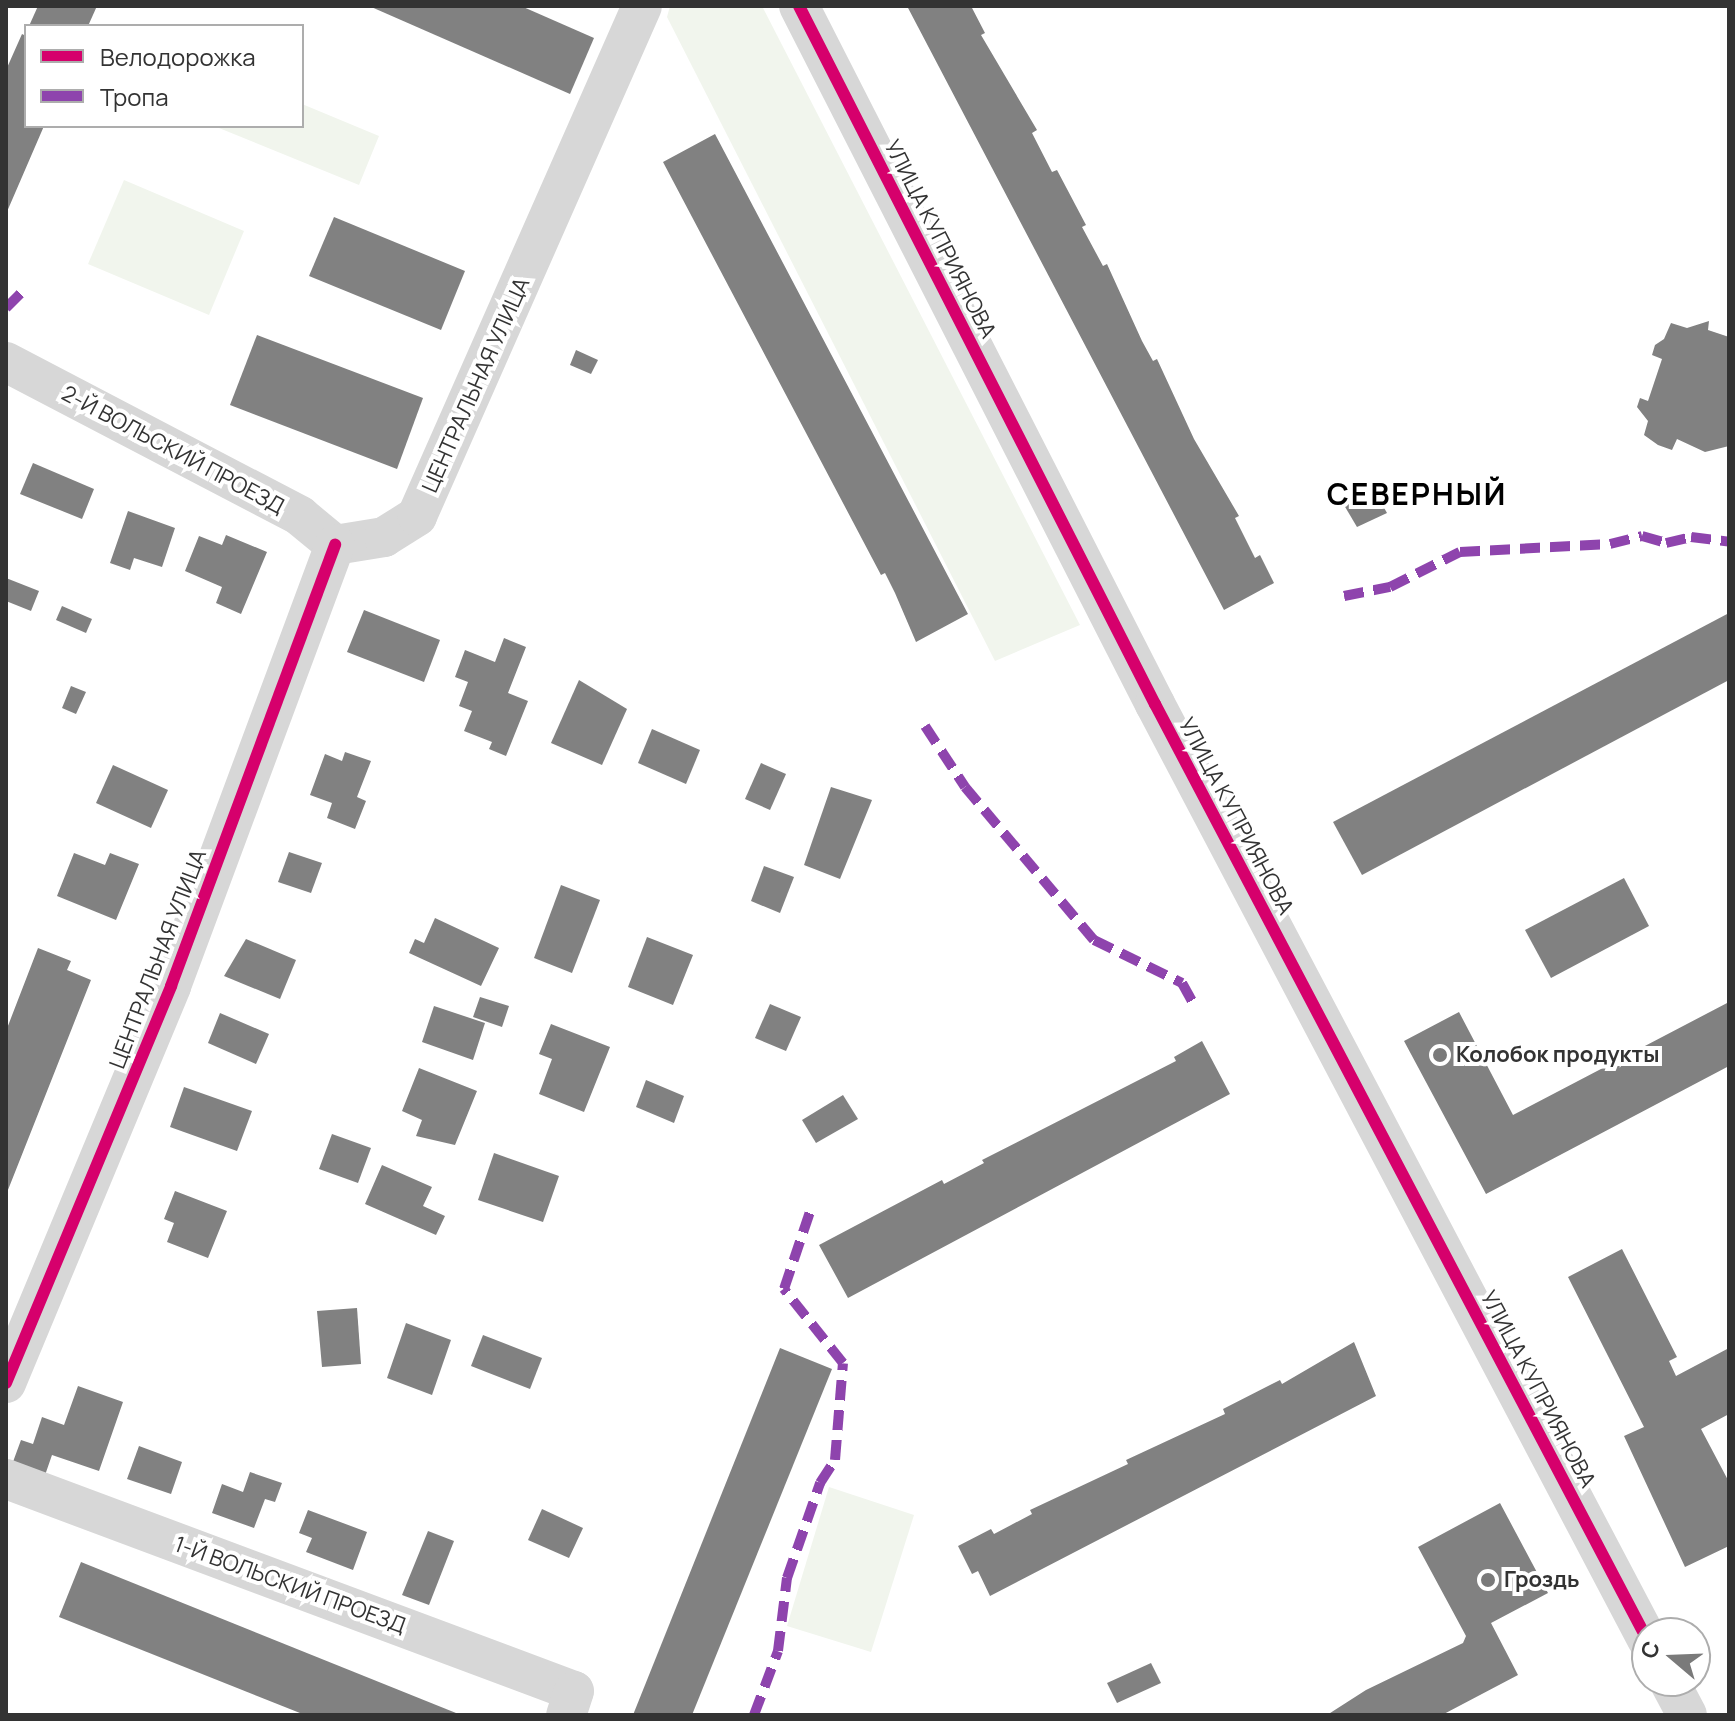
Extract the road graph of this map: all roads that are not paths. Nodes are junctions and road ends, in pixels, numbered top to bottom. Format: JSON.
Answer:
{"nodes":[{"id":1,"x":642,"y":6,"type":"edge"},
{"id":2,"x":799,"y":6,"type":"edge"},
{"id":3,"x":6,"y":362,"type":"edge"},
{"id":4,"x":335,"y":545,"type":"junction"},
{"id":5,"x":6,"y":1383,"type":"edge"},
{"id":6,"x":6,"y":1479,"type":"edge"},
{"id":7,"x":1635,"y":1617,"type":"edge"},
{"id":8,"x":1677,"y":1697,"type":"edge"},
{"id":9,"x":570,"y":1703,"type":"edge"},
{"id":10,"x":1687,"y":1715,"type":"edge"}],
"edges":[{"from":1,"to":4,"type":"street","name":"ЦЕНТРАЛЬНАЯ УЛИЦА"},
{"from":2,"to":7,"type":"street","name":"УЛИЦА КУПРИЯНОВА"},
{"from":3,"to":4,"type":"street","name":"2-Й ВОЛЬСКИЙ ПРОЕЗД"},
{"from":4,"to":5,"type":"street","name":"ЦЕНТРАЛЬНАЯ УЛИЦА"},
{"from":6,"to":9,"type":"street","name":"1-Й ВОЛЬСКИЙ ПРОЕЗД"},
{"from":8,"to":10,"type":"street"}]}
